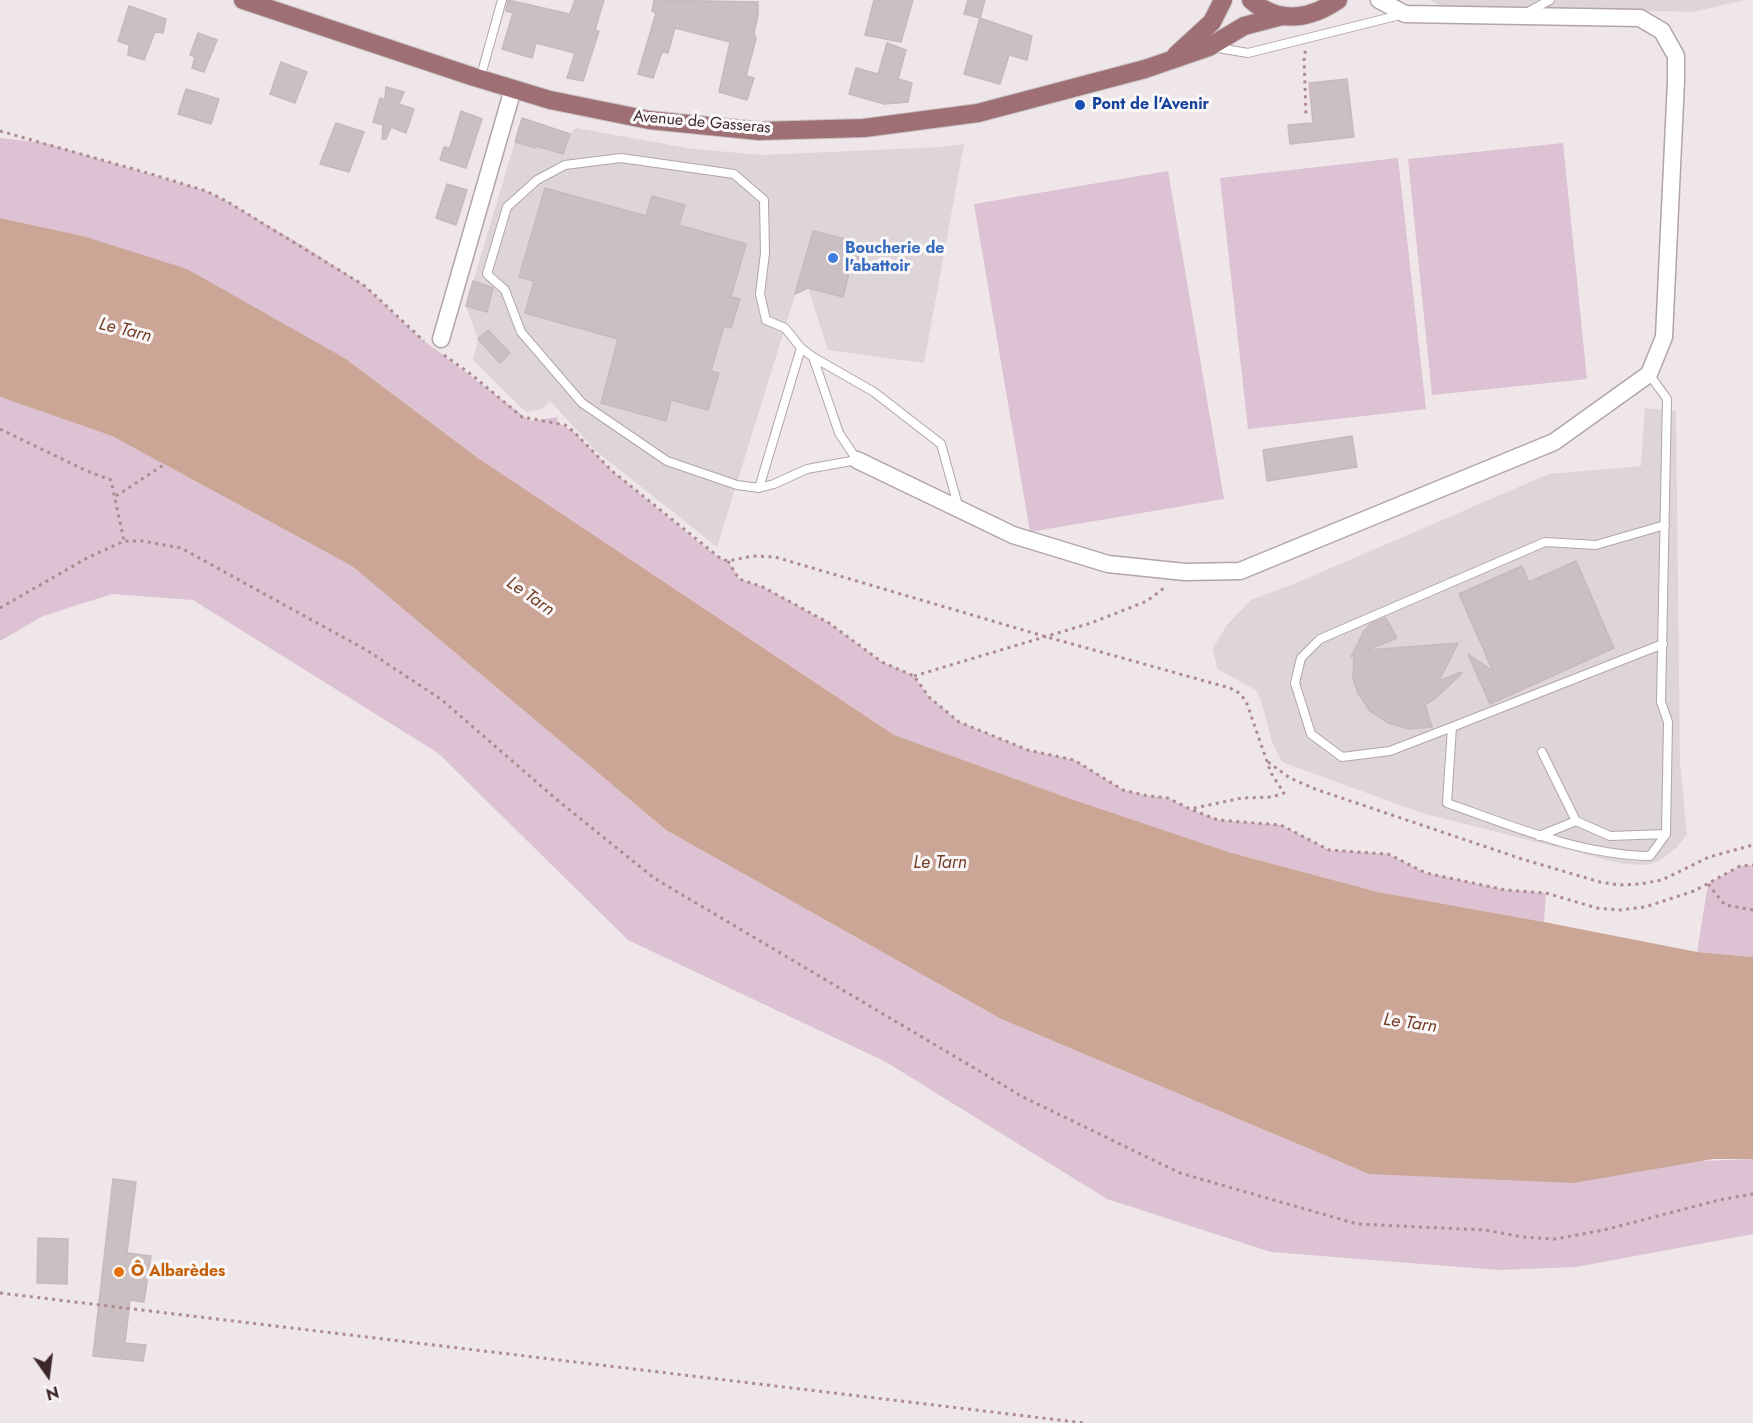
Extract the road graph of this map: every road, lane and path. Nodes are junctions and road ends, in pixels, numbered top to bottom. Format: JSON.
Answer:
{"nodes":[{"id":1,"x":243,"y":0,"type":"edge"},
{"id":2,"x":502,"y":0,"type":"edge"},
{"id":3,"x":1223,"y":0,"type":"edge"},
{"id":4,"x":1251,"y":0,"type":"edge"},
{"id":5,"x":1338,"y":0,"type":"edge"},
{"id":6,"x":1379,"y":0,"type":"edge"},
{"id":7,"x":1550,"y":0,"type":"edge"},
{"id":8,"x":1405,"y":14,"type":"junction"},
{"id":9,"x":1523,"y":15,"type":"junction"},
{"id":10,"x":1282,"y":16,"type":"junction"},
{"id":11,"x":1313,"y":38,"type":"junction"},
{"id":12,"x":1209,"y":47,"type":"junction"},
{"id":13,"x":1170,"y":60,"type":"junction"},
{"id":14,"x":480,"y":79,"type":"junction"},
{"id":15,"x":513,"y":89,"type":"junction"},
{"id":16,"x":1306,"y":117,"type":"dead end"},
{"id":17,"x":441,"y":339,"type":"dead end"},
{"id":18,"x":801,"y":348,"type":"junction"},
{"id":19,"x":813,"y":357,"type":"junction"},
{"id":20,"x":1649,"y":374,"type":"junction"},
{"id":21,"x":0,"y":429,"type":"edge"},
{"id":22,"x":856,"y":459,"type":"junction"},
{"id":23,"x":165,"y":464,"type":"dead end"},
{"id":24,"x":759,"y":488,"type":"junction"},
{"id":25,"x":116,"y":496,"type":"junction"},
{"id":26,"x":959,"y":509,"type":"junction"},
{"id":27,"x":1665,"y":525,"type":"junction"},
{"id":28,"x":124,"y":541,"type":"junction"},
{"id":29,"x":728,"y":561,"type":"dead end"},
{"id":30,"x":1185,"y":572,"type":"junction"},
{"id":31,"x":0,"y":608,"type":"edge"},
{"id":32,"x":1663,"y":644,"type":"junction"},
{"id":33,"x":914,"y":676,"type":"junction"},
{"id":34,"x":1452,"y":727,"type":"junction"},
{"id":35,"x":1542,"y":753,"type":"dead end"},
{"id":36,"x":1267,"y":761,"type":"dead end"},
{"id":37,"x":1190,"y":810,"type":"junction"},
{"id":38,"x":1576,"y":820,"type":"junction"},
{"id":39,"x":1666,"y":834,"type":"junction"},
{"id":40,"x":1539,"y":836,"type":"junction"},
{"id":41,"x":1753,"y":865,"type":"edge"},
{"id":42,"x":1708,"y":884,"type":"junction"},
{"id":43,"x":1753,"y":910,"type":"edge"},
{"id":44,"x":1753,"y":1194,"type":"edge"},
{"id":45,"x":0,"y":1293,"type":"edge"},
{"id":46,"x":1084,"y":1423,"type":"edge"}],
"edges":[{"from":1,"to":14,"type":"main road","name":"Avenue de Gasseras"},
{"from":2,"to":14,"type":"lane"},
{"from":3,"to":13,"type":"main road","name":"Avenue de Gasseras"},
{"from":4,"to":10,"type":"main road"},
{"from":5,"to":10,"type":"main road","name":"Avenue de Gasseras"},
{"from":6,"to":8,"type":"street"},
{"from":7,"to":9,"type":"lane"},
{"from":8,"to":9,"type":"street"},
{"from":8,"to":11,"type":"lane"},
{"from":9,"to":20,"type":"street"},
{"from":10,"to":12,"type":"main road","name":"Avenue de Gasseras"},
{"from":11,"to":12,"type":"lane"},
{"from":11,"to":16,"type":"path"},
{"from":12,"to":13,"type":"main road","name":"Avenue de Gasseras"},
{"from":13,"to":15,"type":"main road","name":"Avenue de Gasseras"},
{"from":14,"to":15,"type":"main road","name":"Avenue de Gasseras"},
{"from":15,"to":17,"type":"street"},
{"from":18,"to":19,"type":"lane"},
{"from":18,"to":24,"type":"lane"},
{"from":18,"to":24,"type":"lane"},
{"from":19,"to":22,"type":"lane"},
{"from":19,"to":26,"type":"lane"},
{"from":20,"to":27,"type":"lane"},
{"from":20,"to":30,"type":"street"},
{"from":21,"to":25,"type":"path"},
{"from":22,"to":24,"type":"lane"},
{"from":22,"to":26,"type":"street"},
{"from":23,"to":25,"type":"path"},
{"from":25,"to":28,"type":"path"},
{"from":26,"to":30,"type":"street"},
{"from":27,"to":32,"type":"lane"},
{"from":27,"to":34,"type":"lane"},
{"from":28,"to":31,"type":"path"},
{"from":28,"to":44,"type":"path"},
{"from":29,"to":33,"type":"path"},
{"from":30,"to":33,"type":"path"},
{"from":32,"to":34,"type":"lane"},
{"from":32,"to":39,"type":"lane"},
{"from":33,"to":37,"type":"path"},
{"from":34,"to":40,"type":"lane"},
{"from":35,"to":38,"type":"lane"},
{"from":36,"to":37,"type":"path"},
{"from":37,"to":42,"type":"path"},
{"from":38,"to":39,"type":"lane"},
{"from":38,"to":40,"type":"lane"},
{"from":39,"to":40,"type":"lane"},
{"from":41,"to":42,"type":"path"},
{"from":42,"to":43,"type":"path"},
{"from":45,"to":46,"type":"path"}]}
